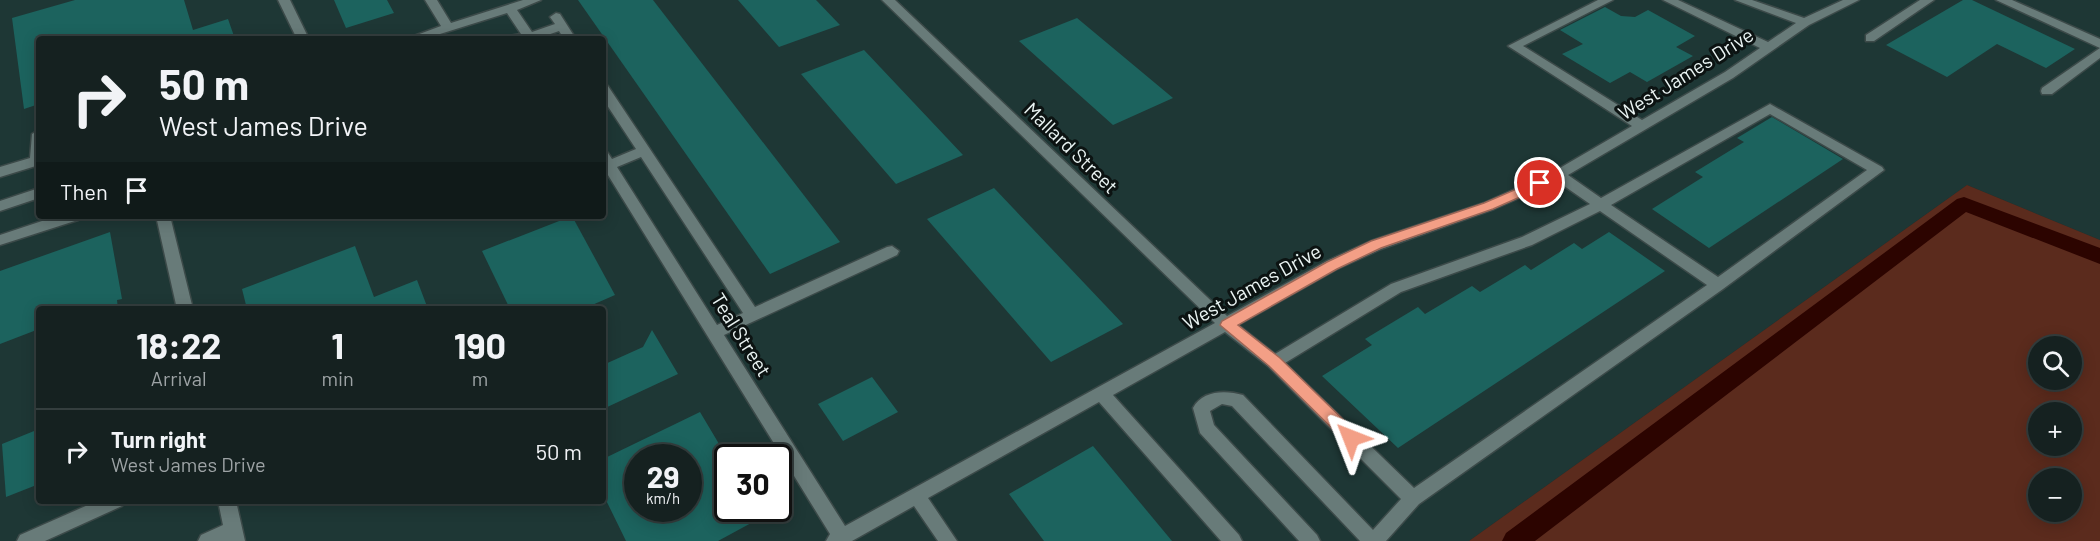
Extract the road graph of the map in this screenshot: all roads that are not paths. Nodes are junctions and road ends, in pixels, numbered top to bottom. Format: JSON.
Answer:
{"nodes":[{"id":1,"x":284,"y":0,"type":"edge"},
{"id":2,"x":431,"y":0,"type":"edge"},
{"id":3,"x":486,"y":0,"type":"edge"},
{"id":4,"x":535,"y":0,"type":"edge"},
{"id":5,"x":888,"y":0,"type":"edge"},
{"id":6,"x":1607,"y":0,"type":"edge"},
{"id":7,"x":1669,"y":0,"type":"edge"},
{"id":8,"x":1741,"y":0,"type":"edge"},
{"id":9,"x":1853,"y":0,"type":"edge"},
{"id":10,"x":1928,"y":0,"type":"edge"},
{"id":11,"x":2002,"y":0,"type":"edge"},
{"id":12,"x":510,"y":8,"type":"junction"},
{"id":13,"x":494,"y":13,"type":"junction"},
{"id":14,"x":1805,"y":22,"type":"junction"},
{"id":15,"x":448,"y":28,"type":"junction"},
{"id":16,"x":302,"y":36,"type":"edge"},
{"id":17,"x":422,"y":36,"type":"edge"},
{"id":18,"x":528,"y":36,"type":"edge"},
{"id":19,"x":533,"y":36,"type":"edge"},
{"id":20,"x":568,"y":36,"type":"edge"},
{"id":21,"x":1870,"y":38,"type":"dead end"},
{"id":22,"x":2100,"y":44,"type":"edge"},
{"id":23,"x":1769,"y":47,"type":"junction"},
{"id":24,"x":2100,"y":52,"type":"edge"},
{"id":25,"x":2047,"y":91,"type":"dead end"},
{"id":26,"x":606,"y":94,"type":"edge"},
{"id":27,"x":1642,"y":126,"type":"junction"},
{"id":28,"x":644,"y":151,"type":"junction"},
{"id":29,"x":606,"y":160,"type":"edge"},
{"id":30,"x":36,"y":161,"type":"edge"},
{"id":31,"x":0,"y":172,"type":"edge"},
{"id":32,"x":1558,"y":176,"type":"junction"},
{"id":33,"x":36,"y":195,"type":"edge"},
{"id":34,"x":1601,"y":204,"type":"junction"},
{"id":35,"x":0,"y":206,"type":"edge"},
{"id":36,"x":64,"y":219,"type":"edge"},
{"id":37,"x":164,"y":219,"type":"edge"},
{"id":38,"x":0,"y":240,"type":"edge"},
{"id":39,"x":892,"y":251,"type":"dead end"},
{"id":40,"x":1718,"y":285,"type":"junction"},
{"id":41,"x":184,"y":306,"type":"edge"},
{"id":42,"x":752,"y":315,"type":"junction"},
{"id":43,"x":1227,"y":325,"type":"junction"},
{"id":44,"x":714,"y":333,"type":"junction"},
{"id":45,"x":1274,"y":362,"type":"junction"},
{"id":46,"x":1102,"y":394,"type":"junction"},
{"id":47,"x":917,"y":496,"type":"junction"},
{"id":48,"x":1413,"y":499,"type":"junction"},
{"id":49,"x":109,"y":504,"type":"edge"},
{"id":50,"x":229,"y":504,"type":"edge"},
{"id":51,"x":235,"y":535,"type":"edge"},
{"id":52,"x":839,"y":539,"type":"edge"},
{"id":53,"x":26,"y":541,"type":"edge"},
{"id":54,"x":207,"y":541,"type":"edge"},
{"id":55,"x":948,"y":541,"type":"edge"},
{"id":56,"x":1233,"y":541,"type":"edge"},
{"id":57,"x":1311,"y":541,"type":"edge"},
{"id":58,"x":1373,"y":541,"type":"edge"}],
"edges":[{"from":1,"to":16,"type":"street"},
{"from":2,"to":15,"type":"street"},
{"from":3,"to":13,"type":"street"},
{"from":4,"to":12,"type":"street"},
{"from":5,"to":43,"type":"street","name":"Mallard Street"},
{"from":6,"to":27,"type":"street"},
{"from":7,"to":23,"type":"street"},
{"from":8,"to":14,"type":"street"},
{"from":9,"to":14,"type":"street","name":"West James Drive"},
{"from":10,"to":21,"type":"street"},
{"from":11,"to":22,"type":"street"},
{"from":12,"to":13,"type":"street"},
{"from":12,"to":18,"type":"street"},
{"from":13,"to":15,"type":"street"},
{"from":14,"to":23,"type":"street","name":"West James Drive"},
{"from":15,"to":17,"type":"street"},
{"from":19,"to":20,"type":"street"},
{"from":23,"to":27,"type":"street","name":"West James Drive"},
{"from":24,"to":25,"type":"street"},
{"from":26,"to":28,"type":"street"},
{"from":27,"to":32,"type":"street","name":"West James Drive"},
{"from":28,"to":29,"type":"street"},
{"from":28,"to":42,"type":"street"},
{"from":29,"to":44,"type":"street","name":"Teal Street"},
{"from":30,"to":31,"type":"street"},
{"from":32,"to":34,"type":"street"},
{"from":32,"to":43,"type":"street","name":"West James Drive"},
{"from":33,"to":35,"type":"street"},
{"from":34,"to":40,"type":"street"},
{"from":34,"to":40,"type":"street"},
{"from":34,"to":45,"type":"street"},
{"from":36,"to":38,"type":"street"},
{"from":37,"to":41,"type":"street"},
{"from":39,"to":42,"type":"street"},
{"from":40,"to":48,"type":"street"},
{"from":42,"to":44,"type":"street"},
{"from":43,"to":45,"type":"street","name":"Mallard Street"},
{"from":43,"to":46,"type":"street","name":"West James Drive"},
{"from":44,"to":52,"type":"street","name":"Teal Street"},
{"from":45,"to":48,"type":"street","name":"Mallard Street"},
{"from":46,"to":47,"type":"street","name":"West James Drive"},
{"from":46,"to":56,"type":"street"},
{"from":47,"to":52,"type":"street","name":"West James Drive"},
{"from":47,"to":55,"type":"street"},
{"from":48,"to":58,"type":"street"},
{"from":49,"to":53,"type":"street"},
{"from":50,"to":51,"type":"street"},
{"from":51,"to":54,"type":"street"},
{"from":57,"to":58,"type":"street"}]}
